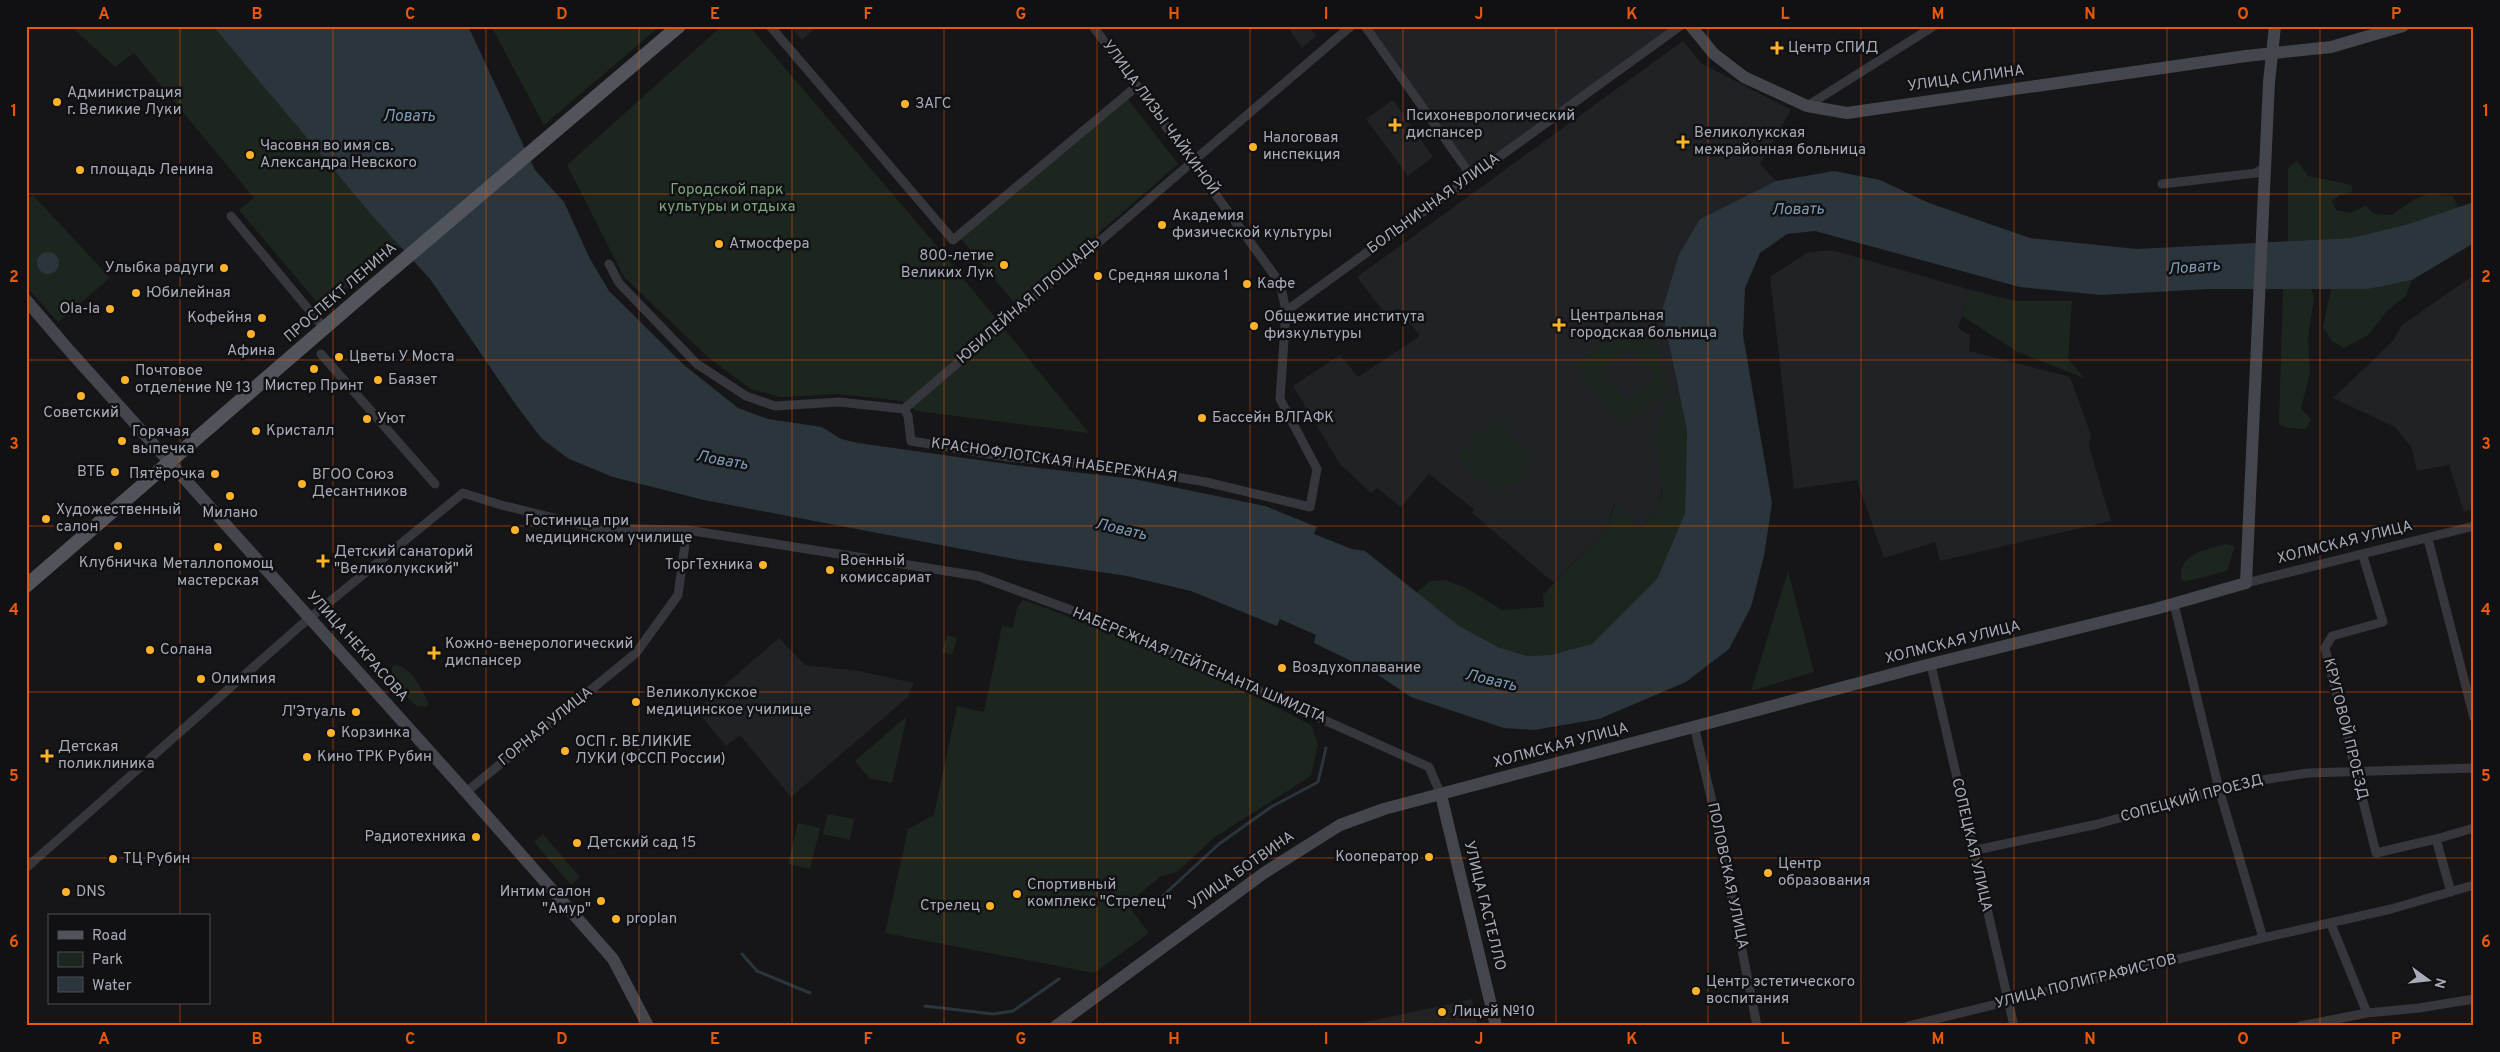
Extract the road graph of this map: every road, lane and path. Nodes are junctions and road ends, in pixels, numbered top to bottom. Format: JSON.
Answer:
{"nodes":[{"id":1,"x":679,"y":26,"type":"edge"},
{"id":2,"x":770,"y":26,"type":"edge"},
{"id":3,"x":1093,"y":26,"type":"edge"},
{"id":4,"x":1351,"y":26,"type":"edge"},
{"id":5,"x":1365,"y":26,"type":"edge"},
{"id":6,"x":1680,"y":26,"type":"edge"},
{"id":7,"x":1691,"y":26,"type":"edge"},
{"id":8,"x":1934,"y":26,"type":"edge"},
{"id":9,"x":2275,"y":26,"type":"edge"},
{"id":10,"x":2403,"y":26,"type":"edge"},
{"id":11,"x":2272,"y":54,"type":"junction"},
{"id":12,"x":1137,"y":86,"type":"junction"},
{"id":13,"x":1807,"y":106,"type":"junction"},
{"id":14,"x":1192,"y":162,"type":"junction"},
{"id":15,"x":2266,"y":166,"type":"junction"},
{"id":16,"x":1472,"y":177,"type":"junction"},
{"id":17,"x":2162,"y":184,"type":"dead end"},
{"id":18,"x":231,"y":216,"type":"dead end"},
{"id":19,"x":609,"y":264,"type":"dead end"},
{"id":20,"x":26,"y":300,"type":"edge"},
{"id":21,"x":1286,"y":311,"type":"junction"},
{"id":22,"x":324,"y":328,"type":"junction"},
{"id":23,"x":321,"y":354,"type":"dead end"},
{"id":24,"x":904,"y":409,"type":"junction"},
{"id":25,"x":170,"y":464,"type":"junction"},
{"id":26,"x":435,"y":484,"type":"dead end"},
{"id":27,"x":1310,"y":507,"type":"joint"},
{"id":28,"x":2474,"y":526,"type":"edge"},
{"id":29,"x":687,"y":530,"type":"junction"},
{"id":30,"x":2428,"y":539,"type":"junction"},
{"id":31,"x":2364,"y":556,"type":"junction"},
{"id":32,"x":2246,"y":583,"type":"junction"},
{"id":33,"x":26,"y":586,"type":"edge"},
{"id":34,"x":2174,"y":604,"type":"junction"},
{"id":35,"x":309,"y":618,"type":"junction"},
{"id":36,"x":1931,"y":664,"type":"junction"},
{"id":37,"x":2474,"y":718,"type":"edge"},
{"id":38,"x":1694,"y":726,"type":"junction"},
{"id":39,"x":2474,"y":768,"type":"edge"},
{"id":40,"x":2355,"y":770,"type":"junction"},
{"id":41,"x":2219,"y":789,"type":"junction"},
{"id":42,"x":466,"y":792,"type":"junction"},
{"id":43,"x":1440,"y":795,"type":"junction"},
{"id":44,"x":2474,"y":828,"type":"edge"},
{"id":45,"x":2436,"y":839,"type":"junction"},
{"id":46,"x":1972,"y":851,"type":"junction"},
{"id":47,"x":26,"y":868,"type":"edge"},
{"id":48,"x":2474,"y":885,"type":"edge"},
{"id":49,"x":2451,"y":892,"type":"junction"},
{"id":50,"x":2330,"y":924,"type":"junction"},
{"id":51,"x":2263,"y":938,"type":"junction"},
{"id":52,"x":2474,"y":999,"type":"edge"},
{"id":53,"x":2008,"y":1000,"type":"junction"},
{"id":54,"x":2367,"y":1012,"type":"junction"},
{"id":55,"x":648,"y":1026,"type":"edge"},
{"id":56,"x":1056,"y":1026,"type":"edge"},
{"id":57,"x":1496,"y":1026,"type":"edge"},
{"id":58,"x":1757,"y":1026,"type":"edge"},
{"id":59,"x":1908,"y":1026,"type":"edge"},
{"id":60,"x":2014,"y":1026,"type":"edge"},
{"id":61,"x":2300,"y":1026,"type":"edge"}],
"edges":[{"from":1,"to":22,"type":"main road","name":"ПРОСПЕКТ ЛЕНИНА"},
{"from":2,"to":12,"type":"street"},
{"from":3,"to":12,"type":"street","name":"УЛИЦА ЛИЗЫ ЧАЙКИНОЙ"},
{"from":4,"to":14,"type":"street","name":"ЮБИЛЕЙНАЯ ПЛОЩАДЬ"},
{"from":5,"to":16,"type":"street"},
{"from":6,"to":16,"type":"street","name":"БОЛЬНИЧНАЯ УЛИЦА"},
{"from":7,"to":13,"type":"main road","name":"УЛИЦА СИЛИНА"},
{"from":8,"to":13,"type":"street"},
{"from":9,"to":11,"type":"main road"},
{"from":10,"to":11,"type":"main road","name":"УЛИЦА СИЛИНА"},
{"from":11,"to":13,"type":"main road","name":"УЛИЦА СИЛИНА"},
{"from":11,"to":15,"type":"main road"},
{"from":12,"to":14,"type":"street","name":"УЛИЦА ЛИЗЫ ЧАЙКИНОЙ"},
{"from":14,"to":21,"type":"street","name":"УЛИЦА ЛИЗЫ ЧАЙКИНОЙ"},
{"from":14,"to":24,"type":"street","name":"ЮБИЛЕЙНАЯ ПЛОЩАДЬ"},
{"from":15,"to":17,"type":"street"},
{"from":15,"to":32,"type":"main road"},
{"from":16,"to":21,"type":"street","name":"БОЛЬНИЧНАЯ УЛИЦА"},
{"from":18,"to":22,"type":"street"},
{"from":19,"to":24,"type":"street"},
{"from":20,"to":25,"type":"main road","name":"УЛИЦА НЕКРАСОВА"},
{"from":21,"to":27,"type":"street","name":"УЛИЦА ЛИЗЫ ЧАЙКИНОЙ"},
{"from":22,"to":25,"type":"main road","name":"ПРОСПЕКТ ЛЕНИНА"},
{"from":23,"to":26,"type":"street"},
{"from":24,"to":27,"type":"street","name":"КРАСНОФЛОТСКАЯ НАБЕРЕЖНАЯ"},
{"from":25,"to":33,"type":"main road","name":"ПРОСПЕКТ ЛЕНИНА"},
{"from":25,"to":35,"type":"main road","name":"УЛИЦА НЕКРАСОВА"},
{"from":28,"to":30,"type":"street","name":"ХОЛМСКАЯ УЛИЦА"},
{"from":29,"to":35,"type":"street","name":"НАБЕРЕЖНАЯ ЛЕЙТЕНАНТА ШМИДТА"},
{"from":29,"to":42,"type":"street","name":"ГОРНАЯ УЛИЦА"},
{"from":29,"to":43,"type":"street","name":"НАБЕРЕЖНАЯ ЛЕЙТЕНАНТА ШМИДТА"},
{"from":30,"to":31,"type":"street","name":"ХОЛМСКАЯ УЛИЦА"},
{"from":30,"to":37,"type":"street"},
{"from":31,"to":32,"type":"street","name":"ХОЛМСКАЯ УЛИЦА"},
{"from":31,"to":40,"type":"street","name":"КРУГОВОЙ ПРОЕЗД"},
{"from":32,"to":34,"type":"main road","name":"ХОЛМСКАЯ УЛИЦА"},
{"from":34,"to":36,"type":"main road","name":"ХОЛМСКАЯ УЛИЦА"},
{"from":34,"to":41,"type":"street"},
{"from":35,"to":42,"type":"main road","name":"УЛИЦА НЕКРАСОВА"},
{"from":35,"to":47,"type":"street"},
{"from":36,"to":38,"type":"main road","name":"ХОЛМСКАЯ УЛИЦА"},
{"from":36,"to":46,"type":"street","name":"СОПЕЦКАЯ УЛИЦА"},
{"from":38,"to":43,"type":"main road","name":"ХОЛМСКАЯ УЛИЦА"},
{"from":38,"to":58,"type":"street","name":"ПОЛОВСКАЯ УЛИЦА"},
{"from":39,"to":40,"type":"street","name":"СОПЕЦКИЙ ПРОЕЗД"},
{"from":40,"to":41,"type":"street","name":"СОПЕЦКИЙ ПРОЕЗД"},
{"from":40,"to":45,"type":"street","name":"КРУГОВОЙ ПРОЕЗД"},
{"from":41,"to":46,"type":"street","name":"СОПЕЦКИЙ ПРОЕЗД"},
{"from":41,"to":51,"type":"street"},
{"from":42,"to":55,"type":"main road","name":"УЛИЦА НЕКРАСОВА"},
{"from":43,"to":56,"type":"main road","name":"УЛИЦА БОТВИНА"},
{"from":43,"to":57,"type":"main road","name":"УЛИЦА ГАСТЕЛЛО"},
{"from":44,"to":45,"type":"street","name":"КРУГОВОЙ ПРОЕЗД"},
{"from":45,"to":49,"type":"street"},
{"from":46,"to":53,"type":"street","name":"СОПЕЦКАЯ УЛИЦА"},
{"from":48,"to":49,"type":"street"},
{"from":49,"to":50,"type":"street"},
{"from":50,"to":51,"type":"street","name":"УЛИЦА ПОЛИГРАФИСТОВ"},
{"from":50,"to":54,"type":"street"},
{"from":51,"to":53,"type":"street","name":"УЛИЦА ПОЛИГРАФИСТОВ"},
{"from":52,"to":54,"type":"street"},
{"from":53,"to":59,"type":"street","name":"УЛИЦА ПОЛИГРАФИСТОВ"},
{"from":53,"to":60,"type":"street","name":"СОПЕЦКАЯ УЛИЦА"},
{"from":54,"to":61,"type":"street"}]}
